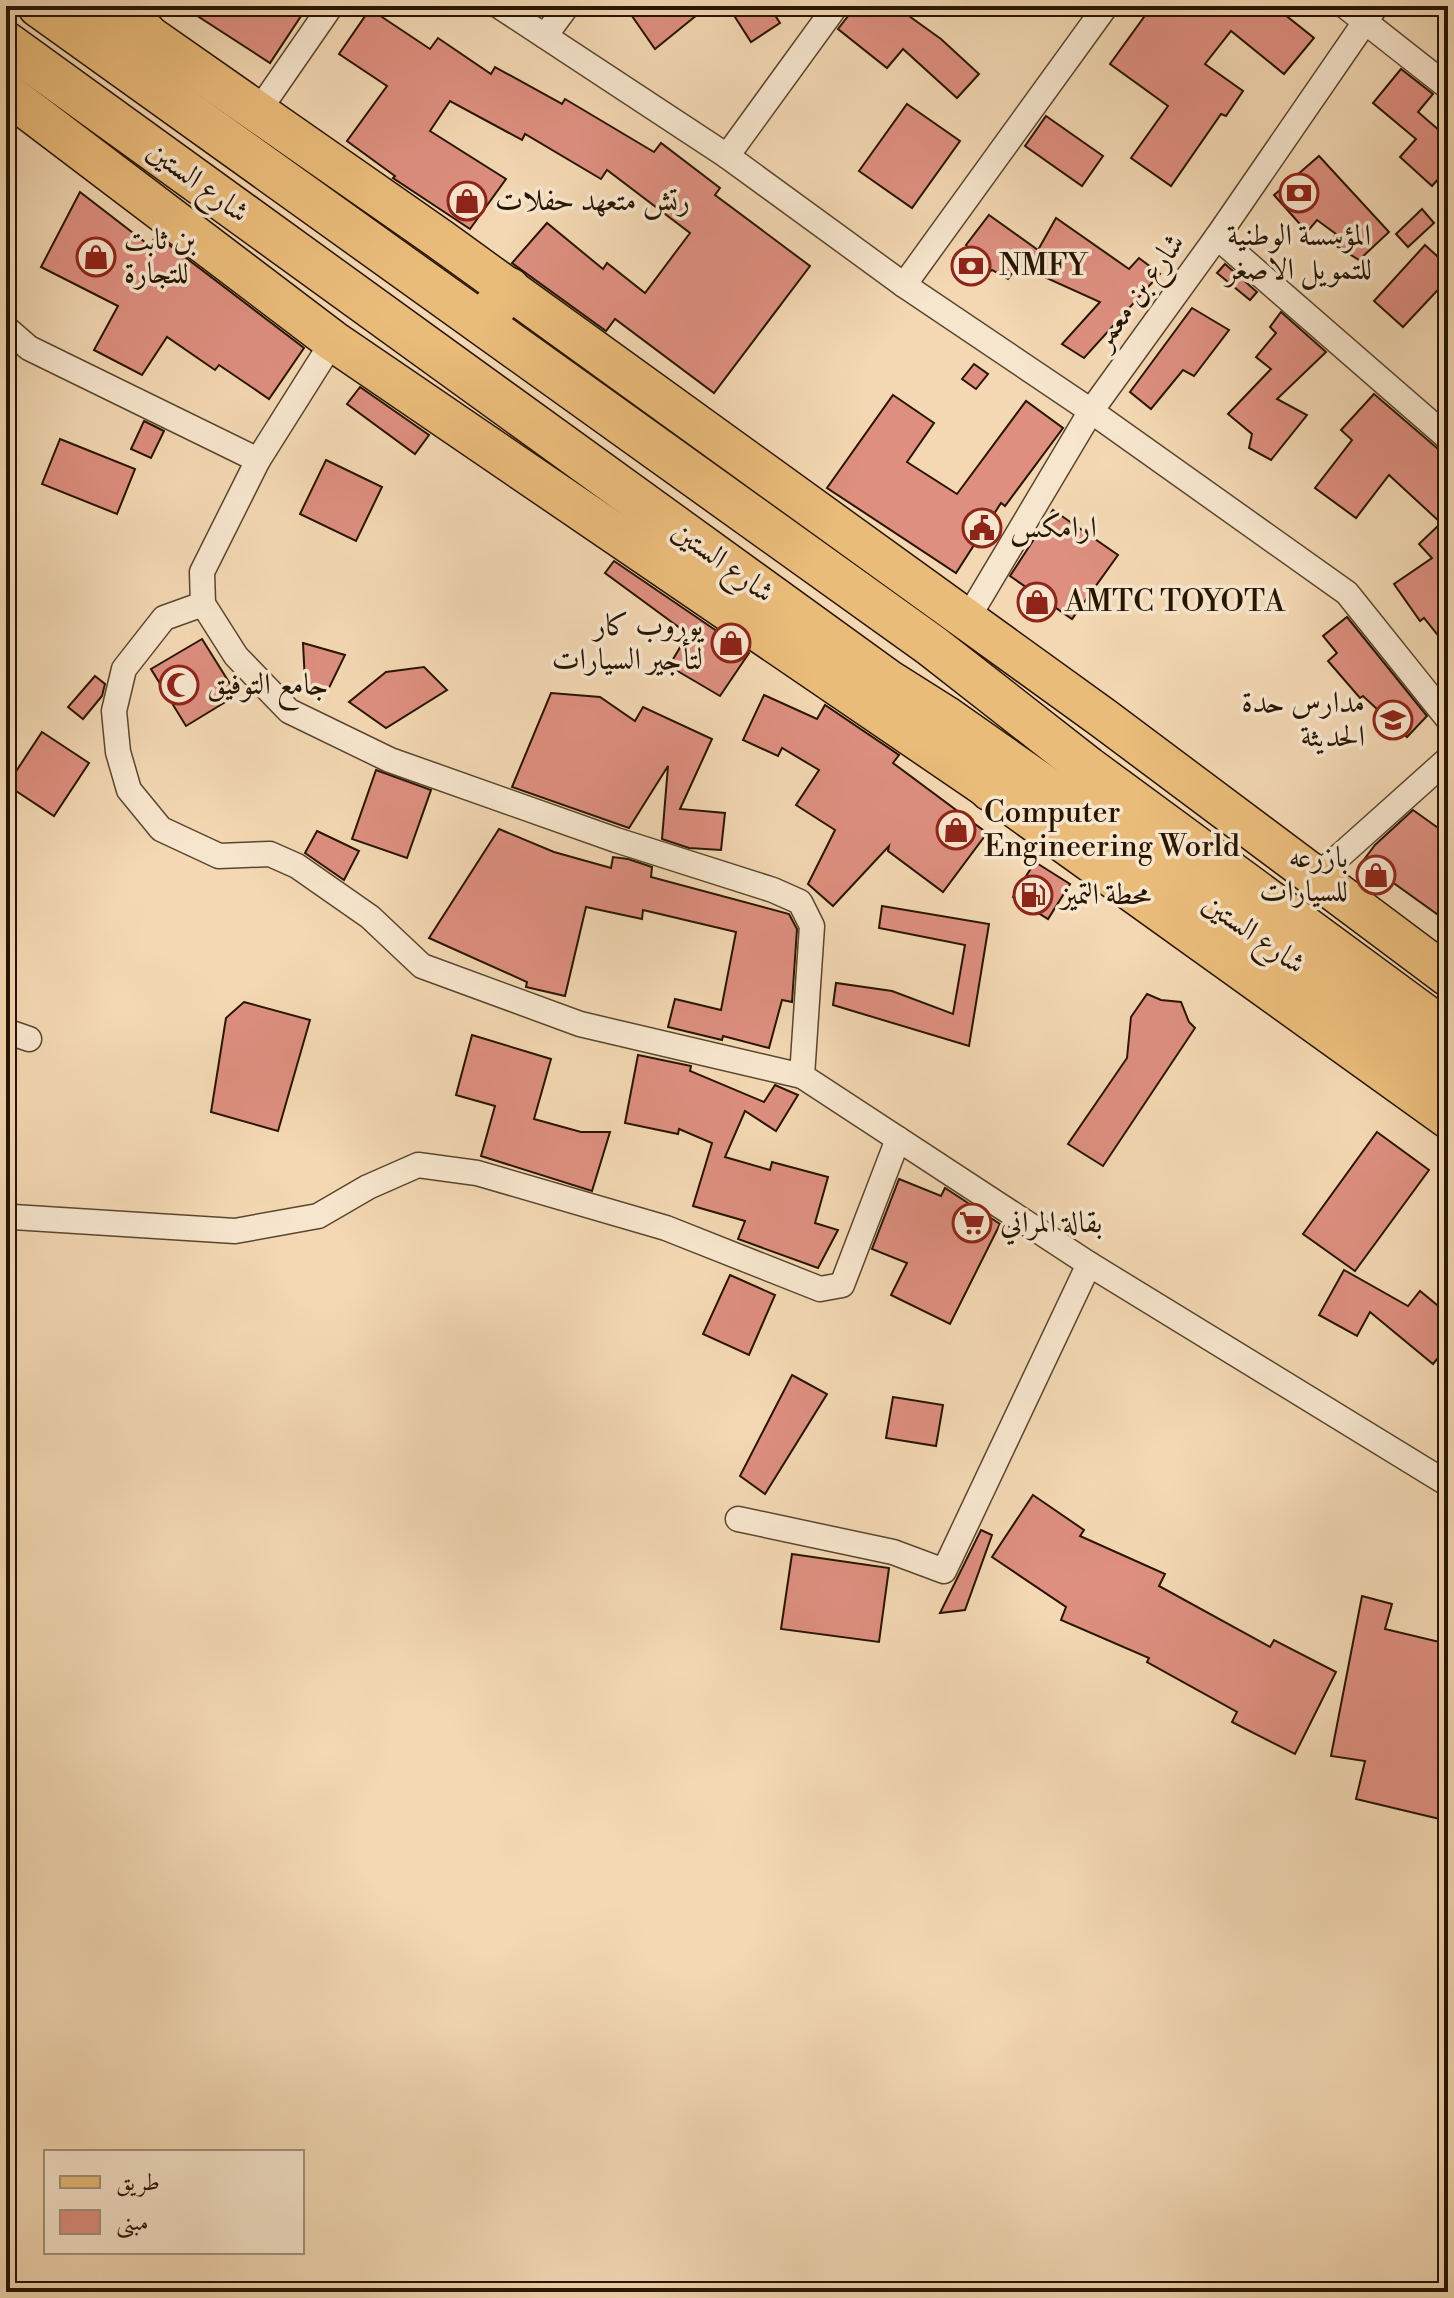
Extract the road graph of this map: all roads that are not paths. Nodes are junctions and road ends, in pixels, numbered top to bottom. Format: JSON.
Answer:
{"nodes":[{"id":1,"x":39,"y":6,"type":"edge"},
{"id":2,"x":106,"y":6,"type":"edge"},
{"id":3,"x":331,"y":6,"type":"edge"},
{"id":4,"x":499,"y":6,"type":"edge"},
{"id":5,"x":567,"y":6,"type":"edge"},
{"id":6,"x":836,"y":6,"type":"edge"},
{"id":7,"x":1106,"y":6,"type":"edge"},
{"id":8,"x":1345,"y":6,"type":"edge"},
{"id":9,"x":1370,"y":14,"type":"edge"},
{"id":10,"x":545,"y":36,"type":"junction"},
{"id":11,"x":6,"y":43,"type":"edge"},
{"id":12,"x":133,"y":49,"type":"junction"},
{"id":13,"x":1448,"y":87,"type":"edge"},
{"id":14,"x":6,"y":93,"type":"edge"},
{"id":15,"x":257,"y":113,"type":"junction"},
{"id":16,"x":727,"y":156,"type":"junction"},
{"id":17,"x":1217,"y":237,"type":"junction"},
{"id":18,"x":904,"y":285,"type":"junction"},
{"id":19,"x":509,"y":289,"type":"junction"},
{"id":20,"x":482,"y":323,"type":"junction"},
{"id":21,"x":6,"y":328,"type":"edge"},
{"id":22,"x":333,"y":341,"type":"junction"},
{"id":23,"x":1091,"y":411,"type":"junction"},
{"id":24,"x":1448,"y":438,"type":"edge"},
{"id":25,"x":258,"y":460,"type":"junction"},
{"id":26,"x":203,"y":604,"type":"junction"},
{"id":27,"x":966,"y":621,"type":"junction"},
{"id":28,"x":888,"y":681,"type":"junction"},
{"id":29,"x":1448,"y":719,"type":"edge"},
{"id":30,"x":1448,"y":759,"type":"edge"},
{"id":31,"x":991,"y":790,"type":"junction"},
{"id":32,"x":1314,"y":879,"type":"junction"},
{"id":33,"x":1448,"y":976,"type":"edge"},
{"id":34,"x":1448,"y":1033,"type":"edge"},
{"id":35,"x":1448,"y":1070,"type":"edge"},
{"id":36,"x":802,"y":1076,"type":"junction"},
{"id":37,"x":1448,"y":1118,"type":"edge"},
{"id":38,"x":898,"y":1139,"type":"junction"},
{"id":39,"x":13,"y":1217,"type":"dead end"},
{"id":40,"x":1089,"y":1264,"type":"junction"},
{"id":41,"x":1448,"y":1484,"type":"edge"},
{"id":42,"x":738,"y":1519,"type":"dead end"}],
"edges":[{"from":1,"to":12,"type":"highway","name":"شارع الستين"},
{"from":2,"to":12,"type":"main road","name":"شارع الستين"},
{"from":3,"to":15,"type":"street"},
{"from":4,"to":10,"type":"street"},
{"from":5,"to":10,"type":"street"},
{"from":6,"to":16,"type":"street"},
{"from":7,"to":18,"type":"street"},
{"from":8,"to":9,"type":"street"},
{"from":9,"to":13,"type":"street"},
{"from":9,"to":17,"type":"street","name":"شارع بن معمر"},
{"from":10,"to":16,"type":"street"},
{"from":11,"to":28,"type":"highway","name":"شارع الستين"},
{"from":12,"to":15,"type":"main road","name":"شارع الستين"},
{"from":12,"to":20,"type":"highway","name":"شارع الستين"},
{"from":14,"to":22,"type":"main road","name":"شارع الستين"},
{"from":15,"to":19,"type":"main road","name":"شارع الستين"},
{"from":16,"to":18,"type":"street"},
{"from":17,"to":23,"type":"street","name":"شارع بن معمر"},
{"from":17,"to":24,"type":"street"},
{"from":18,"to":23,"type":"street"},
{"from":19,"to":20,"type":"highway"},
{"from":19,"to":27,"type":"main road","name":"شارع الستين"},
{"from":20,"to":34,"type":"highway","name":"شارع الستين"},
{"from":21,"to":25,"type":"street"},
{"from":22,"to":25,"type":"street"},
{"from":22,"to":31,"type":"main road","name":"شارع الستين"},
{"from":23,"to":27,"type":"street","name":"شارع بن معمر"},
{"from":23,"to":29,"type":"street"},
{"from":25,"to":26,"type":"street"},
{"from":26,"to":36,"type":"street"},
{"from":26,"to":36,"type":"street"},
{"from":27,"to":32,"type":"main road","name":"شارع الستين"},
{"from":28,"to":31,"type":"highway"},
{"from":28,"to":35,"type":"highway","name":"شارع الستين"},
{"from":30,"to":32,"type":"street"},
{"from":31,"to":37,"type":"main road","name":"شارع الستين"},
{"from":32,"to":33,"type":"main road","name":"شارع الستين"},
{"from":36,"to":38,"type":"street"},
{"from":38,"to":39,"type":"street"},
{"from":38,"to":40,"type":"street"},
{"from":40,"to":41,"type":"street"},
{"from":40,"to":42,"type":"street"}]}
